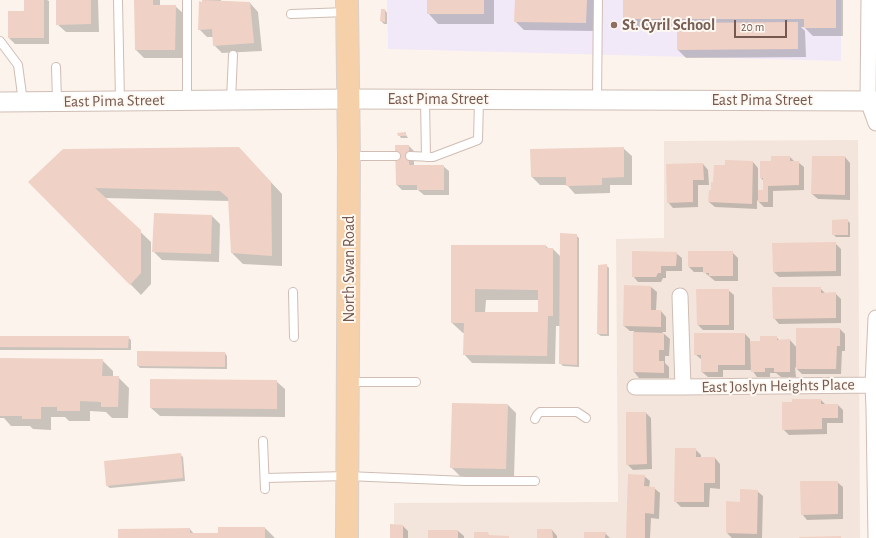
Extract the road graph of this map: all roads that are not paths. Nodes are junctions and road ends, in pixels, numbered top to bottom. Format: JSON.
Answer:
{"nodes":[{"id":1,"x":118,"y":0,"type":"edge"},
{"id":2,"x":187,"y":0,"type":"edge"},
{"id":3,"x":598,"y":0,"type":"edge"},
{"id":4,"x":870,"y":0,"type":"edge"},
{"id":5,"x":347,"y":6,"type":"edge"},
{"id":6,"x":291,"y":14,"type":"dead end"},
{"id":7,"x":0,"y":41,"type":"edge"},
{"id":8,"x":233,"y":55,"type":"dead end"},
{"id":9,"x":56,"y":67,"type":"dead end"},
{"id":10,"x":349,"y":99,"type":"junction"},
{"id":11,"x":187,"y":100,"type":"junction"},
{"id":12,"x":231,"y":100,"type":"junction"},
{"id":13,"x":426,"y":100,"type":"junction"},
{"id":14,"x":479,"y":100,"type":"junction"},
{"id":15,"x":597,"y":100,"type":"junction"},
{"id":16,"x":57,"y":101,"type":"junction"},
{"id":17,"x":120,"y":101,"type":"junction"},
{"id":18,"x":872,"y":101,"type":"edge"},
{"id":19,"x":0,"y":102,"type":"edge"},
{"id":20,"x":23,"y":102,"type":"junction"},
{"id":21,"x":876,"y":122,"type":"edge"},
{"id":22,"x":349,"y":156,"type":"junction"},
{"id":23,"x":396,"y":156,"type":"dead end"},
{"id":24,"x":410,"y":156,"type":"dead end"},
{"id":25,"x":426,"y":157,"type":"junction"},
{"id":26,"x":293,"y":292,"type":"dead end"},
{"id":27,"x":680,"y":296,"type":"dead end"},
{"id":28,"x":876,"y":318,"type":"edge"},
{"id":29,"x":294,"y":337,"type":"dead end"},
{"id":30,"x":348,"y":382,"type":"junction"},
{"id":31,"x":416,"y":382,"type":"dead end"},
{"id":32,"x":873,"y":385,"type":"junction"},
{"id":33,"x":635,"y":387,"type":"dead end"},
{"id":34,"x":683,"y":388,"type":"junction"},
{"id":35,"x":875,"y":410,"type":"edge"},
{"id":36,"x":586,"y":418,"type":"dead end"},
{"id":37,"x":536,"y":419,"type":"dead end"},
{"id":38,"x":263,"y":441,"type":"dead end"},
{"id":39,"x":347,"y":476,"type":"junction"},
{"id":40,"x":265,"y":478,"type":"junction"},
{"id":41,"x":535,"y":481,"type":"dead end"},
{"id":42,"x":265,"y":489,"type":"dead end"},
{"id":43,"x":347,"y":538,"type":"edge"},
{"id":44,"x":876,"y":538,"type":"edge"}],
"edges":[{"from":1,"to":17,"type":"lane"},
{"from":2,"to":11,"type":"lane"},
{"from":3,"to":15,"type":"lane"},
{"from":4,"to":18,"type":"street"},
{"from":5,"to":6,"type":"lane"},
{"from":5,"to":10,"type":"main road","name":"North Swan Road"},
{"from":7,"to":20,"type":"lane"},
{"from":8,"to":12,"type":"lane"},
{"from":9,"to":16,"type":"lane"},
{"from":10,"to":12,"type":"street","name":"East Pima Street"},
{"from":10,"to":13,"type":"street","name":"East Pima Street"},
{"from":10,"to":22,"type":"main road","name":"North Swan Road"},
{"from":11,"to":12,"type":"street","name":"East Pima Street"},
{"from":11,"to":17,"type":"street","name":"East Pima Street"},
{"from":13,"to":14,"type":"street","name":"East Pima Street"},
{"from":13,"to":25,"type":"lane"},
{"from":14,"to":15,"type":"street","name":"East Pima Street"},
{"from":14,"to":25,"type":"lane"},
{"from":15,"to":18,"type":"street","name":"East Pima Street"},
{"from":16,"to":17,"type":"street","name":"East Pima Street"},
{"from":16,"to":20,"type":"street","name":"East Pima Street"},
{"from":18,"to":21,"type":"street"},
{"from":19,"to":20,"type":"street","name":"East Pima Street"},
{"from":22,"to":23,"type":"lane"},
{"from":22,"to":30,"type":"main road","name":"North Swan Road"},
{"from":24,"to":25,"type":"lane"},
{"from":26,"to":29,"type":"lane"},
{"from":27,"to":34,"type":"street","name":"East Joslyn Heights Place"},
{"from":28,"to":32,"type":"street"},
{"from":30,"to":31,"type":"lane"},
{"from":30,"to":39,"type":"main road","name":"North Swan Road"},
{"from":32,"to":34,"type":"street","name":"East Joslyn Heights Place"},
{"from":32,"to":35,"type":"street"},
{"from":33,"to":34,"type":"street","name":"East Joslyn Heights Place"},
{"from":35,"to":44,"type":"street"},
{"from":36,"to":37,"type":"lane"},
{"from":38,"to":40,"type":"lane"},
{"from":39,"to":40,"type":"lane"},
{"from":39,"to":41,"type":"lane"},
{"from":39,"to":43,"type":"main road","name":"North Swan Road"},
{"from":40,"to":42,"type":"lane"}]}
